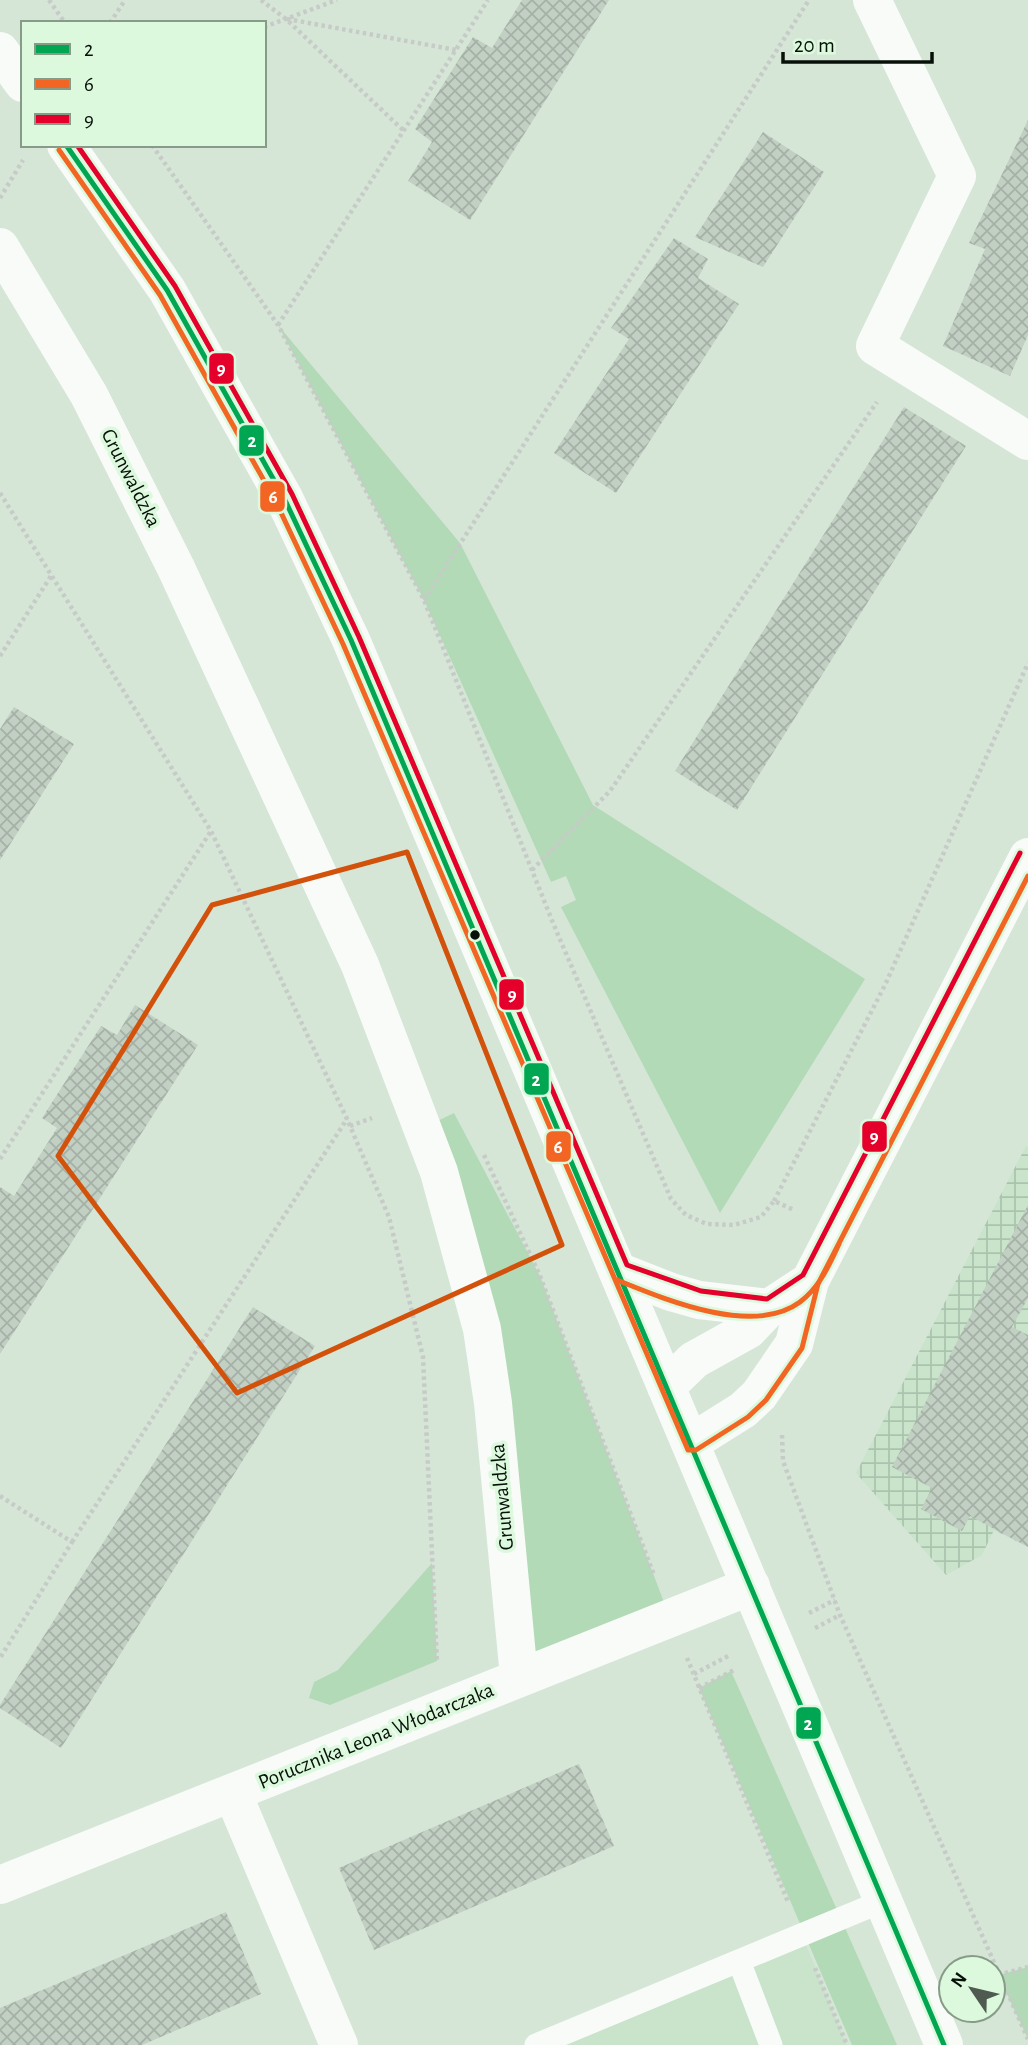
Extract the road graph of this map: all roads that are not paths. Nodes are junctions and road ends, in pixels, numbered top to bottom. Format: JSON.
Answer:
{"nodes":[{"id":1,"x":872,"y":0,"type":"edge"},
{"id":2,"x":0,"y":51,"type":"edge"},
{"id":3,"x":21,"y":80,"type":"edge"},
{"id":4,"x":67,"y":147,"type":"edge"},
{"id":5,"x":0,"y":247,"type":"edge"},
{"id":6,"x":1028,"y":442,"type":"edge"},
{"id":7,"x":1028,"y":858,"type":"edge"},
{"id":8,"x":620,"y":1272,"type":"junction"},
{"id":9,"x":810,"y":1281,"type":"junction"},
{"id":10,"x":769,"y":1308,"type":"junction"},
{"id":11,"x":666,"y":1387,"type":"junction"},
{"id":12,"x":692,"y":1442,"type":"junction"},
{"id":13,"x":751,"y":1586,"type":"junction"},
{"id":14,"x":519,"y":1677,"type":"junction"},
{"id":15,"x":233,"y":1794,"type":"junction"},
{"id":16,"x":0,"y":1885,"type":"edge"},
{"id":17,"x":883,"y":1901,"type":"junction"},
{"id":18,"x":739,"y":1961,"type":"junction"},
{"id":19,"x":339,"y":2045,"type":"edge"},
{"id":20,"x":536,"y":2045,"type":"edge"},
{"id":21,"x":771,"y":2045,"type":"edge"},
{"id":22,"x":944,"y":2045,"type":"edge"}],
"edges":[{"from":1,"to":6,"type":"street"},
{"from":2,"to":3,"type":"street"},
{"from":4,"to":8,"type":"street"},
{"from":5,"to":14,"type":"street","name":"Grunwaldzka"},
{"from":7,"to":9,"type":"street"},
{"from":8,"to":10,"type":"street"},
{"from":8,"to":11,"type":"street"},
{"from":9,"to":10,"type":"street"},
{"from":9,"to":12,"type":"street"},
{"from":10,"to":11,"type":"street"},
{"from":11,"to":12,"type":"street"},
{"from":12,"to":13,"type":"street"},
{"from":13,"to":14,"type":"street","name":"Porucznika Leona Włodarczaka"},
{"from":13,"to":17,"type":"street"},
{"from":14,"to":15,"type":"street","name":"Porucznika Leona Włodarczaka"},
{"from":15,"to":16,"type":"street","name":"Porucznika Leona Włodarczaka"},
{"from":15,"to":19,"type":"street"},
{"from":17,"to":18,"type":"lane"},
{"from":17,"to":22,"type":"street"},
{"from":18,"to":20,"type":"lane"},
{"from":18,"to":21,"type":"lane"}]}
